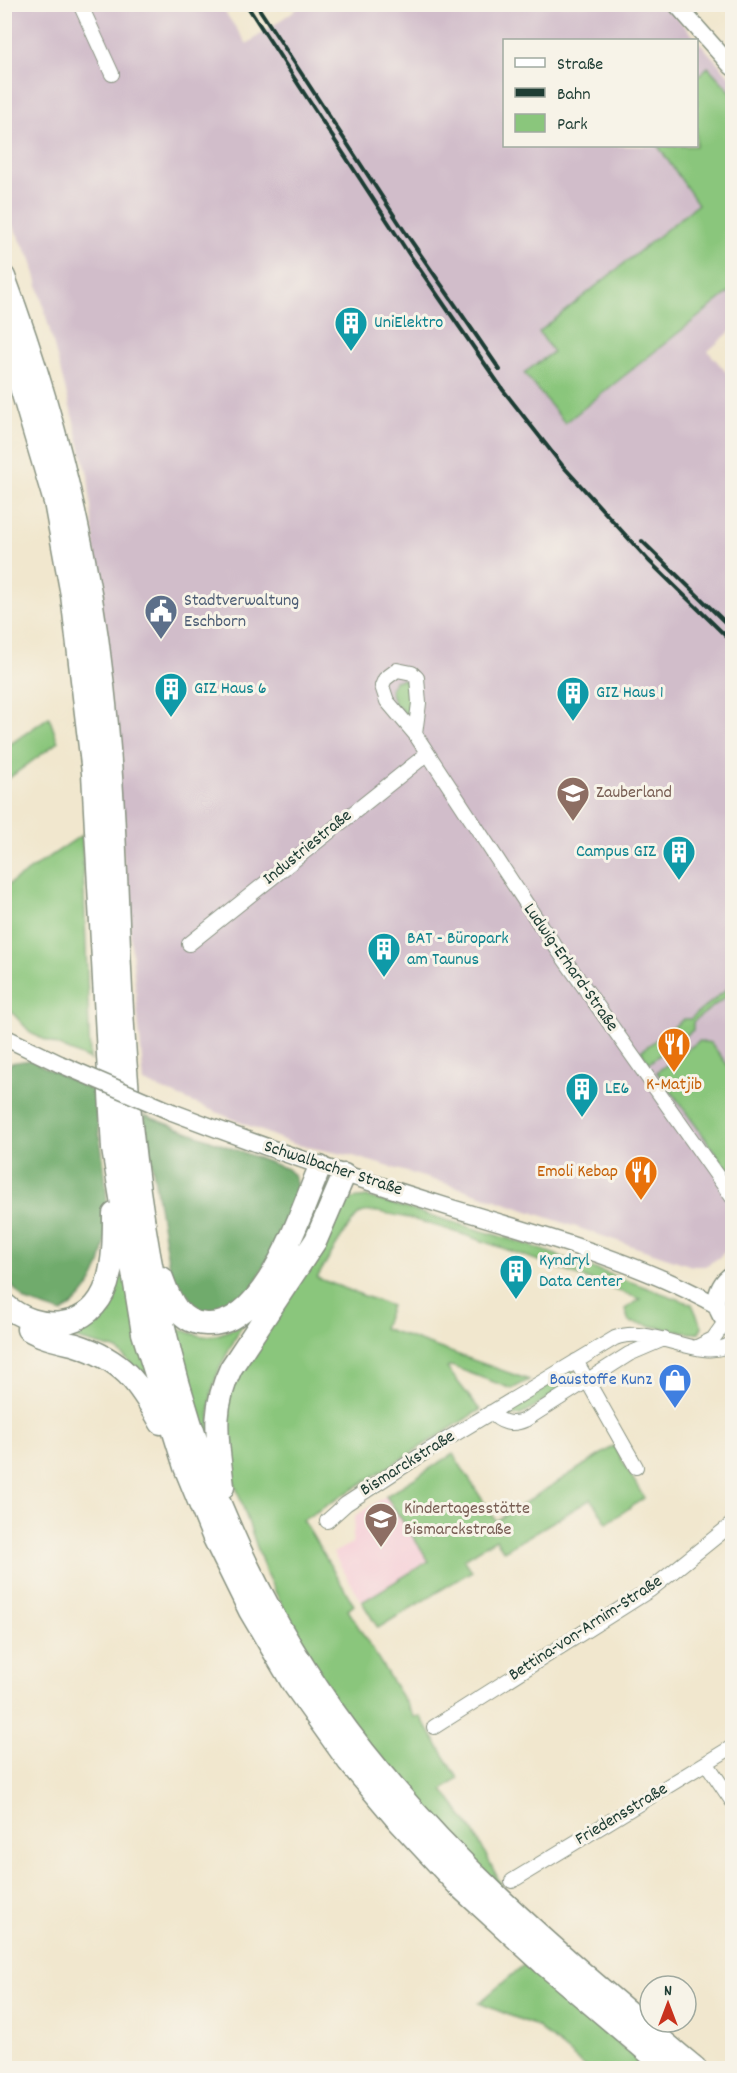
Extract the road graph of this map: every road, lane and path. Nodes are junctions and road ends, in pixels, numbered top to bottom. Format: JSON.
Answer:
{"nodes":[{"id":1,"x":80,"y":4,"type":"edge"},
{"id":2,"x":676,"y":4,"type":"edge"},
{"id":3,"x":732,"y":67,"type":"edge"},
{"id":4,"x":112,"y":74,"type":"dead end"},
{"id":5,"x":4,"y":277,"type":"edge"},
{"id":6,"x":4,"y":330,"type":"edge"},
{"id":7,"x":415,"y":734,"type":"dead end"},
{"id":8,"x":427,"y":754,"type":"junction"},
{"id":9,"x":189,"y":944,"type":"dead end"},
{"id":10,"x":4,"y":1037,"type":"edge"},
{"id":11,"x":113,"y":1149,"type":"junction"},
{"id":12,"x":320,"y":1167,"type":"junction"},
{"id":13,"x":344,"y":1175,"type":"junction"},
{"id":14,"x":732,"y":1197,"type":"edge"},
{"id":15,"x":145,"y":1228,"type":"junction"},
{"id":16,"x":728,"y":1277,"type":"edge"},
{"id":17,"x":669,"y":1281,"type":"junction"},
{"id":18,"x":4,"y":1304,"type":"edge"},
{"id":19,"x":716,"y":1305,"type":"junction"},
{"id":20,"x":4,"y":1309,"type":"edge"},
{"id":21,"x":729,"y":1324,"type":"edge"},
{"id":22,"x":663,"y":1339,"type":"junction"},
{"id":23,"x":732,"y":1343,"type":"edge"},
{"id":24,"x":697,"y":1347,"type":"junction"},
{"id":25,"x":576,"y":1361,"type":"junction"},
{"id":26,"x":586,"y":1380,"type":"junction"},
{"id":27,"x":491,"y":1412,"type":"junction"},
{"id":28,"x":185,"y":1467,"type":"junction"},
{"id":29,"x":636,"y":1467,"type":"dead end"},
{"id":30,"x":226,"y":1518,"type":"junction"},
{"id":31,"x":327,"y":1521,"type":"dead end"},
{"id":32,"x":732,"y":1524,"type":"edge"},
{"id":33,"x":434,"y":1727,"type":"dead end"},
{"id":34,"x":732,"y":1747,"type":"edge"},
{"id":35,"x":706,"y":1764,"type":"junction"},
{"id":36,"x":732,"y":1801,"type":"edge"},
{"id":37,"x":512,"y":1881,"type":"dead end"},
{"id":38,"x":667,"y":2068,"type":"edge"},
{"id":39,"x":695,"y":2068,"type":"edge"}],
"edges":[{"from":1,"to":4,"type":"street"},
{"from":2,"to":3,"type":"street"},
{"from":5,"to":15,"type":"highway"},
{"from":6,"to":11,"type":"highway"},
{"from":7,"to":8,"type":"street","name":"Ludwig-Erhard-Straße"},
{"from":8,"to":9,"type":"street","name":"Industriestraße"},
{"from":8,"to":14,"type":"street","name":"Ludwig-Erhard-Straße"},
{"from":10,"to":12,"type":"street","name":"Schwalbacher Straße","bridge":true},
{"from":11,"to":18,"type":"highway"},
{"from":11,"to":28,"type":"highway"},
{"from":12,"to":13,"type":"street","name":"Schwalbacher Straße"},
{"from":12,"to":15,"type":"highway"},
{"from":13,"to":17,"type":"street","name":"Schwalbacher Straße"},
{"from":13,"to":30,"type":"highway"},
{"from":15,"to":30,"type":"highway"},
{"from":16,"to":17,"type":"street","name":"Schwalbacher Straße"},
{"from":16,"to":19,"type":"street","name":"Schwalbacher Straße"},
{"from":17,"to":19,"type":"street","name":"Schwalbacher Straße"},
{"from":19,"to":21,"type":"street"},
{"from":20,"to":28,"type":"highway"},
{"from":21,"to":24,"type":"street"},
{"from":22,"to":24,"type":"street","name":"Bismarckstraße"},
{"from":22,"to":25,"type":"street","name":"Bismarckstraße"},
{"from":22,"to":26,"type":"street"},
{"from":23,"to":24,"type":"street","name":"Bismarckstraße"},
{"from":25,"to":26,"type":"street"},
{"from":25,"to":27,"type":"street","name":"Bismarckstraße"},
{"from":26,"to":27,"type":"street"},
{"from":26,"to":29,"type":"street"},
{"from":27,"to":31,"type":"street","name":"Bismarckstraße"},
{"from":28,"to":38,"type":"highway"},
{"from":30,"to":39,"type":"highway"},
{"from":32,"to":33,"type":"street","name":"Bettina-von-Arnim-Straße"},
{"from":34,"to":35,"type":"street","name":"Friedensstraße"},
{"from":35,"to":36,"type":"street"},
{"from":35,"to":37,"type":"street","name":"Friedensstraße"}]}
